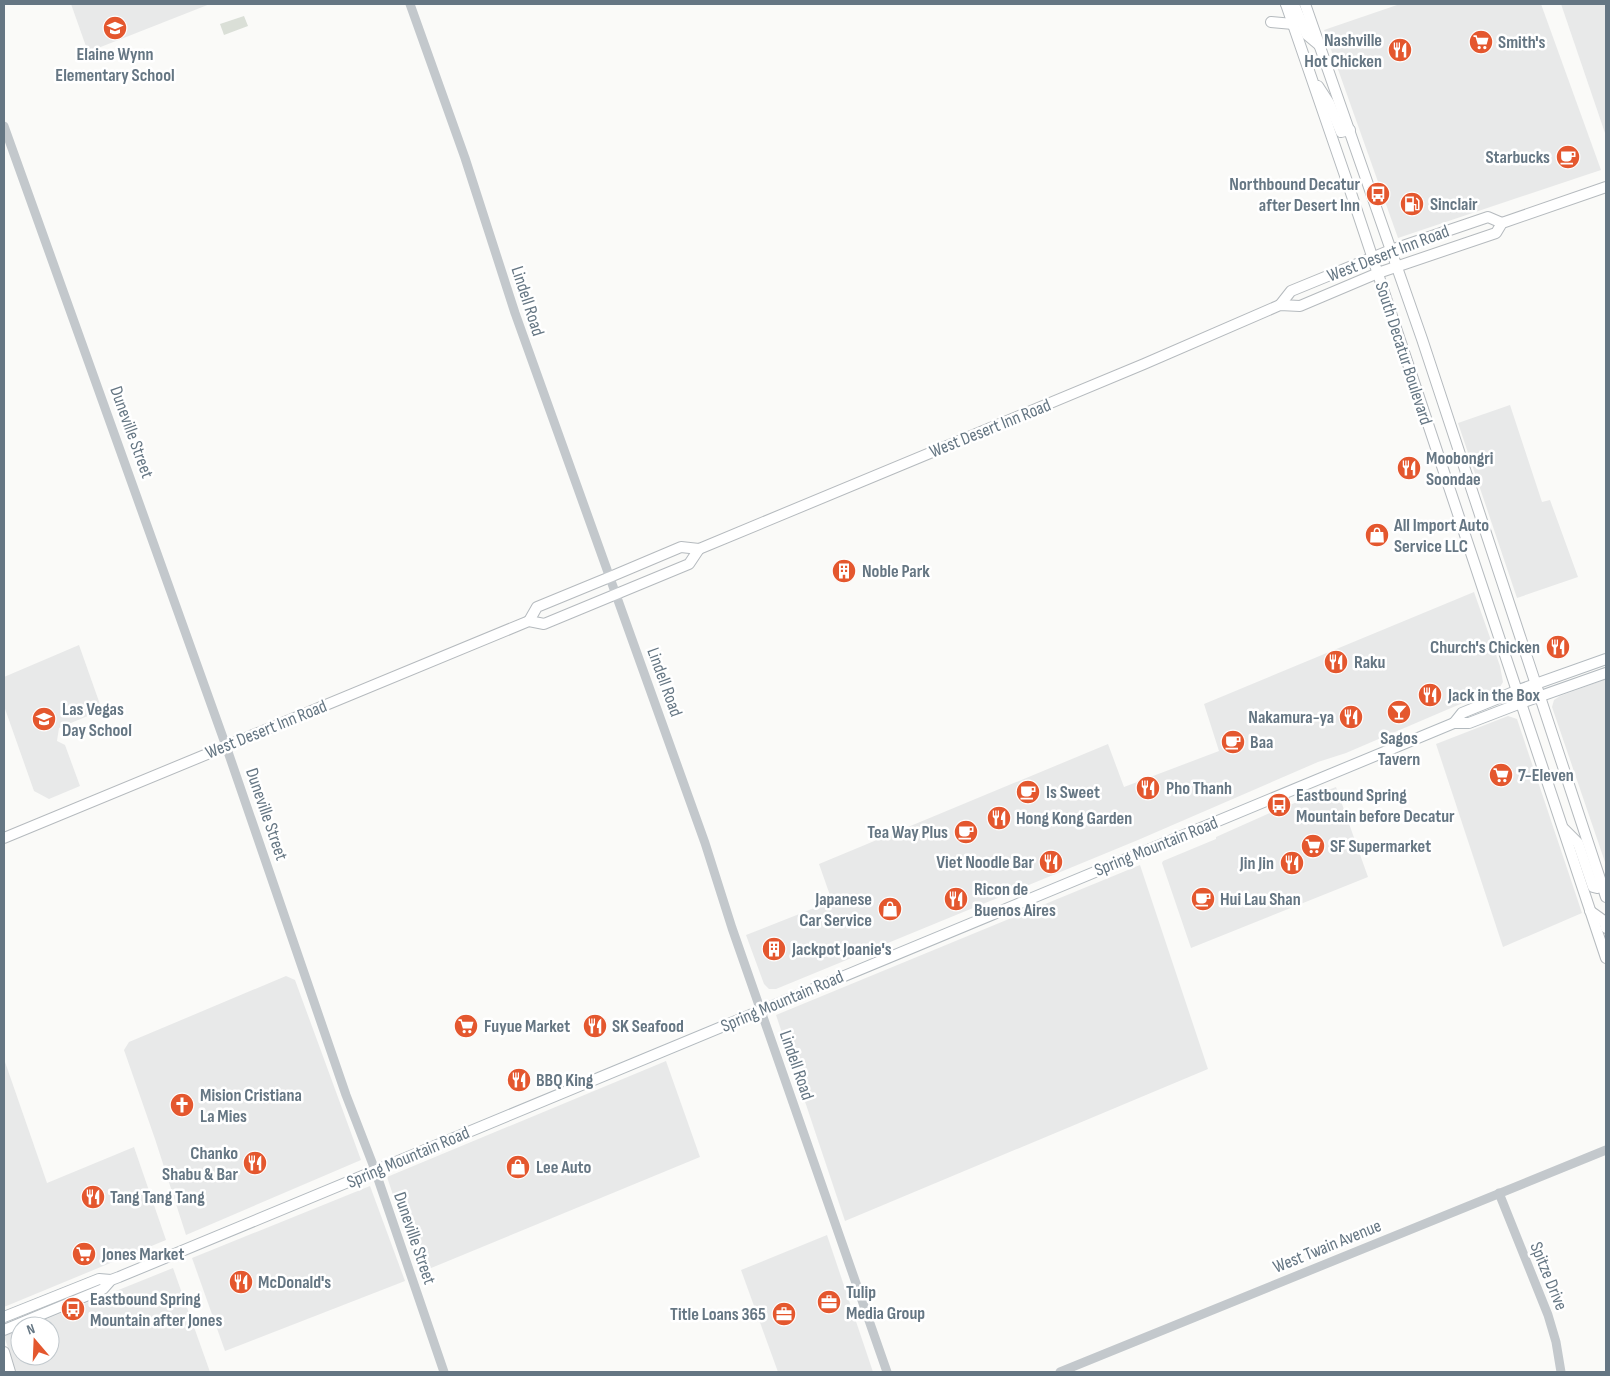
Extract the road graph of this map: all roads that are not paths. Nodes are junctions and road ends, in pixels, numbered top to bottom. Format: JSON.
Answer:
{"nodes":[{"id":1,"x":410,"y":4,"type":"edge"},
{"id":2,"x":1286,"y":4,"type":"edge"},
{"id":3,"x":1305,"y":4,"type":"edge"},
{"id":4,"x":1271,"y":22,"type":"dead end"},
{"id":5,"x":1293,"y":24,"type":"junction"},
{"id":6,"x":1320,"y":46,"type":"junction"},
{"id":7,"x":1310,"y":74,"type":"junction"},
{"id":8,"x":4,"y":126,"type":"edge"},
{"id":9,"x":1350,"y":130,"type":"junction"},
{"id":10,"x":1606,"y":186,"type":"edge"},
{"id":11,"x":1502,"y":223,"type":"junction"},
{"id":12,"x":1391,"y":250,"type":"junction"},
{"id":13,"x":1373,"y":257,"type":"junction"},
{"id":14,"x":1397,"y":267,"type":"junction"},
{"id":15,"x":1378,"y":273,"type":"junction"},
{"id":16,"x":1280,"y":305,"type":"junction"},
{"id":17,"x":700,"y":549,"type":"junction"},
{"id":18,"x":610,"y":576,"type":"junction"},
{"id":19,"x":616,"y":594,"type":"junction"},
{"id":20,"x":529,"y":621,"type":"junction"},
{"id":21,"x":1606,"y":658,"type":"edge"},
{"id":22,"x":1606,"y":673,"type":"edge"},
{"id":23,"x":1535,"y":684,"type":"junction"},
{"id":24,"x":1516,"y":691,"type":"junction"},
{"id":25,"x":1539,"y":696,"type":"junction"},
{"id":26,"x":1520,"y":703,"type":"junction"},
{"id":27,"x":1454,"y":723,"type":"junction"},
{"id":28,"x":226,"y":746,"type":"junction"},
{"id":29,"x":1562,"y":827,"type":"junction"},
{"id":30,"x":4,"y":838,"type":"edge"},
{"id":31,"x":1603,"y":886,"type":"junction"},
{"id":32,"x":1606,"y":897,"type":"edge"},
{"id":33,"x":1590,"y":910,"type":"junction"},
{"id":34,"x":1606,"y":928,"type":"edge"},
{"id":35,"x":1606,"y":958,"type":"edge"},
{"id":36,"x":761,"y":1010,"type":"junction"},
{"id":37,"x":1606,"y":1150,"type":"edge"},
{"id":38,"x":375,"y":1170,"type":"junction"},
{"id":39,"x":1499,"y":1193,"type":"junction"},
{"id":40,"x":111,"y":1280,"type":"junction"},
{"id":41,"x":4,"y":1318,"type":"edge"},
{"id":42,"x":4,"y":1330,"type":"edge"},
{"id":43,"x":4,"y":1352,"type":"edge"},
{"id":44,"x":10,"y":1372,"type":"edge"},
{"id":45,"x":444,"y":1372,"type":"edge"},
{"id":46,"x":886,"y":1372,"type":"edge"},
{"id":47,"x":1060,"y":1372,"type":"edge"},
{"id":48,"x":1561,"y":1372,"type":"edge"}],
"edges":[{"from":1,"to":18,"type":"street","name":"Lindell Road"},
{"from":2,"to":5,"type":"main road","name":"South Decatur Boulevard"},
{"from":2,"to":6,"type":"main road"},
{"from":3,"to":6,"type":"main road","name":"South Decatur Boulevard"},
{"from":4,"to":5,"type":"main road"},
{"from":5,"to":7,"type":"main road","name":"South Decatur Boulevard"},
{"from":6,"to":9,"type":"main road","name":"South Decatur Boulevard"},
{"from":7,"to":9,"type":"main road"},
{"from":7,"to":13,"type":"main road","name":"South Decatur Boulevard"},
{"from":8,"to":28,"type":"street","name":"Duneville Street"},
{"from":9,"to":12,"type":"main road","name":"South Decatur Boulevard"},
{"from":10,"to":11,"type":"main road","name":"West Desert Inn Road"},
{"from":11,"to":12,"type":"main road","name":"West Desert Inn Road"},
{"from":11,"to":14,"type":"main road","name":"West Desert Inn Road"},
{"from":12,"to":13,"type":"main road","name":"West Desert Inn Road"},
{"from":12,"to":14,"type":"main road","name":"South Decatur Boulevard"},
{"from":13,"to":15,"type":"main road","name":"South Decatur Boulevard"},
{"from":13,"to":16,"type":"main road","name":"West Desert Inn Road"},
{"from":14,"to":15,"type":"main road","name":"West Desert Inn Road"},
{"from":14,"to":23,"type":"main road","name":"South Decatur Boulevard"},
{"from":15,"to":16,"type":"main road","name":"West Desert Inn Road"},
{"from":15,"to":24,"type":"main road","name":"South Decatur Boulevard"},
{"from":16,"to":17,"type":"main road","name":"West Desert Inn Road"},
{"from":17,"to":18,"type":"main road","name":"West Desert Inn Road"},
{"from":17,"to":19,"type":"main road","name":"West Desert Inn Road"},
{"from":18,"to":19,"type":"street","name":"Lindell Road"},
{"from":18,"to":20,"type":"main road","name":"West Desert Inn Road"},
{"from":19,"to":20,"type":"main road","name":"West Desert Inn Road"},
{"from":19,"to":36,"type":"street","name":"Lindell Road"},
{"from":20,"to":28,"type":"main road","name":"West Desert Inn Road"},
{"from":21,"to":23,"type":"main road","name":"Spring Mountain Road"},
{"from":22,"to":25,"type":"main road","name":"Spring Mountain Road"},
{"from":23,"to":24,"type":"main road","name":"Spring Mountain Road"},
{"from":23,"to":25,"type":"main road","name":"South Decatur Boulevard"},
{"from":24,"to":26,"type":"main road","name":"South Decatur Boulevard"},
{"from":24,"to":27,"type":"main road","name":"Spring Mountain Road"},
{"from":25,"to":26,"type":"main road","name":"Spring Mountain Road"},
{"from":25,"to":31,"type":"main road","name":"South Decatur Boulevard"},
{"from":26,"to":27,"type":"main road","name":"Spring Mountain Road"},
{"from":26,"to":29,"type":"main road","name":"South Decatur Boulevard"},
{"from":27,"to":36,"type":"main road","name":"Spring Mountain Road"},
{"from":28,"to":30,"type":"main road","name":"West Desert Inn Road"},
{"from":28,"to":38,"type":"street","name":"Duneville Street"},
{"from":29,"to":31,"type":"main road"},
{"from":29,"to":33,"type":"main road","name":"South Decatur Boulevard"},
{"from":31,"to":32,"type":"main road","name":"South Decatur Boulevard"},
{"from":33,"to":34,"type":"main road"},
{"from":33,"to":35,"type":"main road","name":"South Decatur Boulevard"},
{"from":36,"to":38,"type":"main road","name":"Spring Mountain Road"},
{"from":36,"to":46,"type":"street","name":"Lindell Road"},
{"from":37,"to":39,"type":"street","name":"West Twain Avenue"},
{"from":38,"to":40,"type":"main road","name":"Spring Mountain Road"},
{"from":38,"to":45,"type":"street","name":"Duneville Street"},
{"from":39,"to":47,"type":"street","name":"West Twain Avenue"},
{"from":39,"to":48,"type":"street","name":"Spitze Drive"},
{"from":40,"to":41,"type":"main road","name":"Spring Mountain Road"},
{"from":40,"to":42,"type":"main road","name":"Spring Mountain Road"},
{"from":43,"to":44,"type":"main road"}]}
